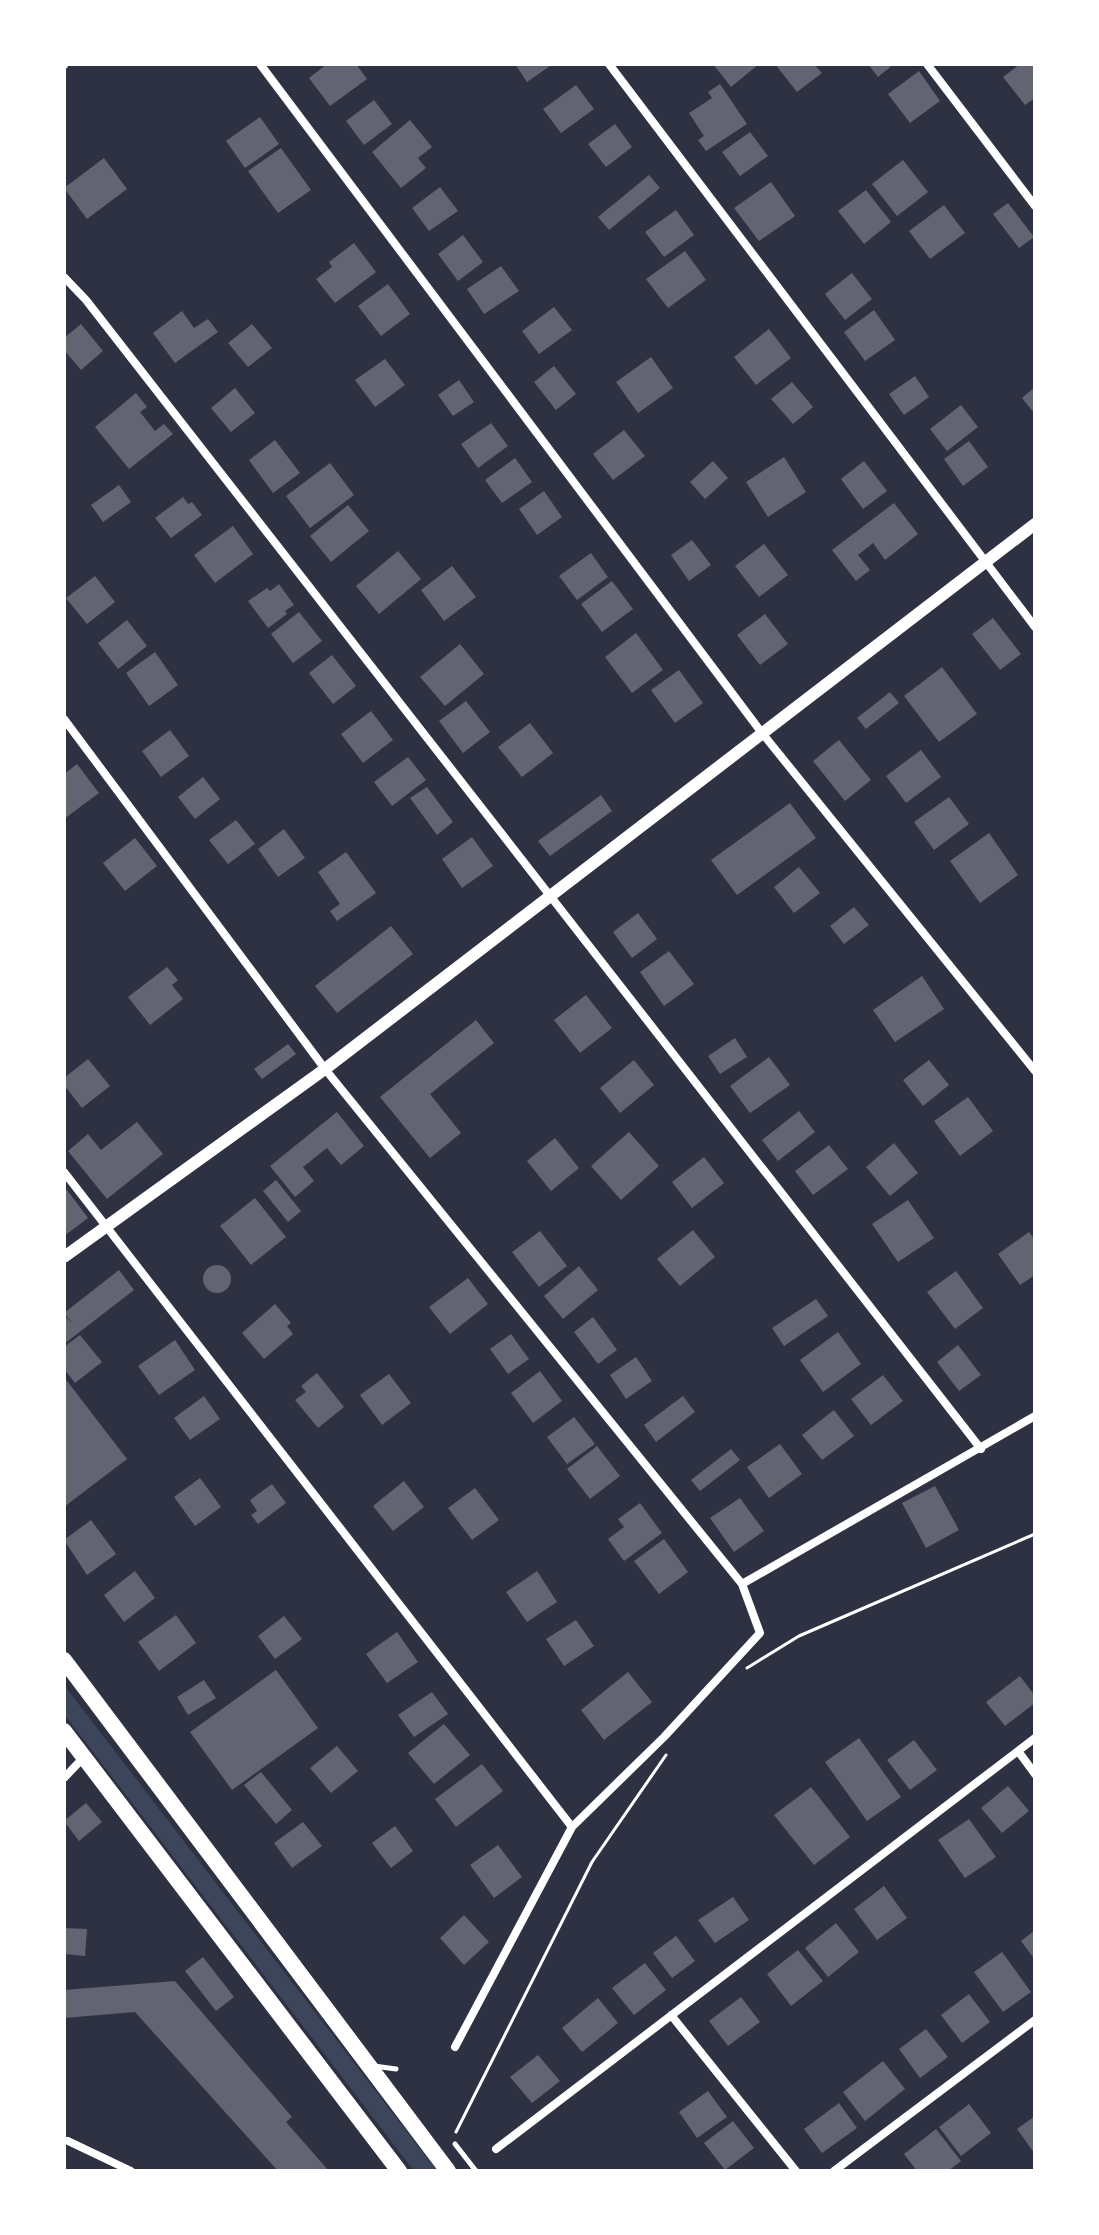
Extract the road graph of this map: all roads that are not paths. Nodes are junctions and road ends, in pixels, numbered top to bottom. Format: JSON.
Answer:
{"nodes":[{"id":1,"x":260,"y":64,"type":"edge"},
{"id":2,"x":609,"y":64,"type":"edge"},
{"id":3,"x":927,"y":64,"type":"edge"},
{"id":4,"x":1035,"y":206,"type":"edge"},
{"id":5,"x":64,"y":277,"type":"edge"},
{"id":6,"x":1035,"y":524,"type":"edge"},
{"id":7,"x":985,"y":562,"type":"junction"},
{"id":8,"x":1035,"y":627,"type":"edge"},
{"id":9,"x":64,"y":719,"type":"edge"},
{"id":10,"x":762,"y":733,"type":"junction"},
{"id":11,"x":551,"y":895,"type":"junction"},
{"id":12,"x":325,"y":1069,"type":"junction"},
{"id":13,"x":1035,"y":1071,"type":"edge"},
{"id":14,"x":64,"y":1172,"type":"edge"},
{"id":15,"x":107,"y":1226,"type":"junction"},
{"id":16,"x":64,"y":1257,"type":"edge"},
{"id":17,"x":1035,"y":1416,"type":"edge"},
{"id":18,"x":981,"y":1449,"type":"junction"},
{"id":19,"x":742,"y":1584,"type":"junction"},
{"id":20,"x":64,"y":1660,"type":"edge"},
{"id":21,"x":64,"y":1731,"type":"edge"},
{"id":22,"x":1035,"y":1738,"type":"edge"},
{"id":23,"x":1018,"y":1751,"type":"junction"},
{"id":24,"x":84,"y":1757,"type":"junction"},
{"id":25,"x":1035,"y":1774,"type":"edge"},
{"id":26,"x":64,"y":1778,"type":"edge"},
{"id":27,"x":572,"y":1827,"type":"junction"},
{"id":28,"x":671,"y":2015,"type":"junction"},
{"id":29,"x":1035,"y":2020,"type":"edge"},
{"id":30,"x":455,"y":2047,"type":"dead end"},
{"id":31,"x":369,"y":2065,"type":"junction"},
{"id":32,"x":396,"y":2069,"type":"dead end"},
{"id":33,"x":68,"y":2141,"type":"dead end"},
{"id":34,"x":455,"y":2144,"type":"dead end"},
{"id":35,"x":496,"y":2149,"type":"dead end"},
{"id":36,"x":131,"y":2171,"type":"edge"},
{"id":37,"x":399,"y":2171,"type":"edge"},
{"id":38,"x":448,"y":2171,"type":"edge"},
{"id":39,"x":476,"y":2171,"type":"edge"},
{"id":40,"x":796,"y":2171,"type":"edge"},
{"id":41,"x":834,"y":2171,"type":"edge"}],
"edges":[{"from":1,"to":10,"type":"street"},
{"from":2,"to":7,"type":"street"},
{"from":3,"to":4,"type":"street"},
{"from":5,"to":11,"type":"street"},
{"from":6,"to":7,"type":"street"},
{"from":7,"to":8,"type":"street"},
{"from":7,"to":10,"type":"street"},
{"from":9,"to":12,"type":"street"},
{"from":10,"to":11,"type":"street"},
{"from":10,"to":13,"type":"street"},
{"from":11,"to":12,"type":"street"},
{"from":11,"to":18,"type":"street"},
{"from":12,"to":15,"type":"street"},
{"from":12,"to":19,"type":"street"},
{"from":14,"to":15,"type":"street"},
{"from":15,"to":16,"type":"street"},
{"from":15,"to":27,"type":"street"},
{"from":17,"to":18,"type":"street"},
{"from":18,"to":19,"type":"street"},
{"from":19,"to":27,"type":"street"},
{"from":20,"to":31,"type":"main road"},
{"from":21,"to":24,"type":"main road"},
{"from":22,"to":23,"type":"street"},
{"from":23,"to":25,"type":"street"},
{"from":23,"to":28,"type":"street"},
{"from":24,"to":26,"type":"street"},
{"from":24,"to":37,"type":"main road"},
{"from":27,"to":30,"type":"street"},
{"from":28,"to":35,"type":"street"},
{"from":28,"to":40,"type":"street"},
{"from":29,"to":41,"type":"street"},
{"from":31,"to":32,"type":"lane"},
{"from":31,"to":38,"type":"main road"},
{"from":33,"to":36,"type":"street"},
{"from":34,"to":39,"type":"lane"}]}
